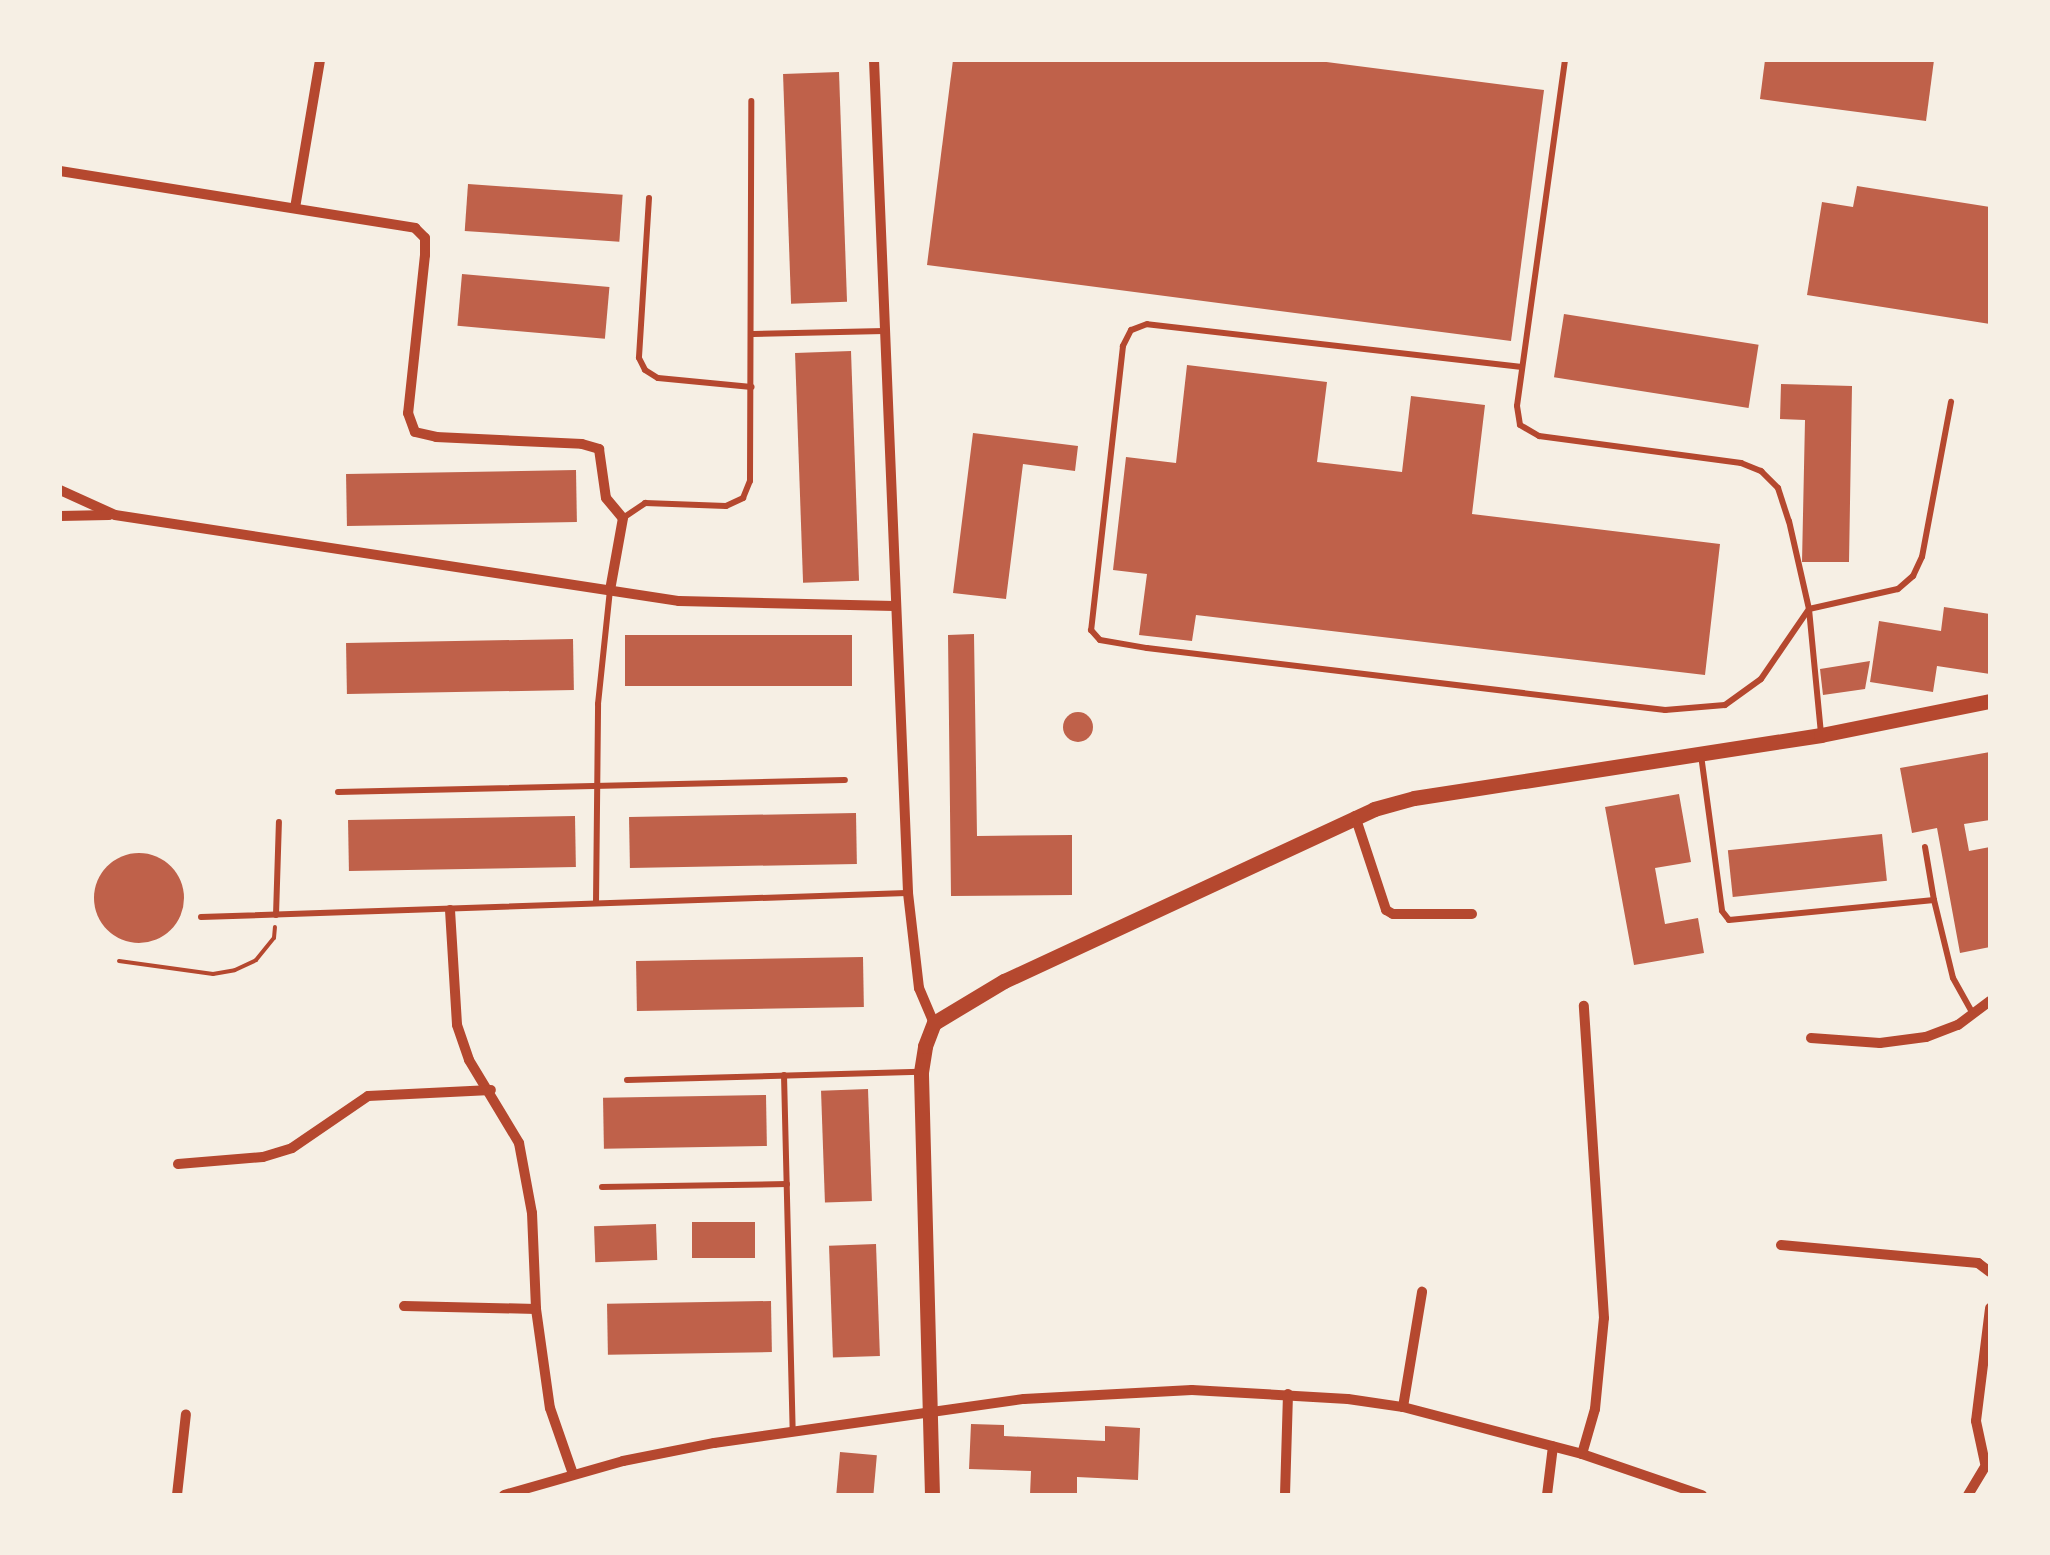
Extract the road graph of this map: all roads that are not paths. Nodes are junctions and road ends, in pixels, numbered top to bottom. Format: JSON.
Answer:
{"nodes":[{"id":1,"x":320,"y":60,"type":"edge"},
{"id":2,"x":874,"y":60,"type":"edge"},
{"id":3,"x":1565,"y":60,"type":"edge"},
{"id":4,"x":752,"y":101,"type":"dead end"},
{"id":5,"x":60,"y":170,"type":"edge"},
{"id":6,"x":649,"y":198,"type":"dead end"},
{"id":7,"x":295,"y":208,"type":"junction"},
{"id":8,"x":884,"y":332,"type":"junction"},
{"id":9,"x":753,"y":334,"type":"junction"},
{"id":10,"x":1522,"y":367,"type":"junction"},
{"id":11,"x":752,"y":387,"type":"junction"},
{"id":12,"x":1952,"y":402,"type":"dead end"},
{"id":13,"x":60,"y":490,"type":"edge"},
{"id":14,"x":115,"y":514,"type":"junction"},
{"id":15,"x":60,"y":516,"type":"edge"},
{"id":16,"x":623,"y":518,"type":"junction"},
{"id":17,"x":610,"y":590,"type":"junction"},
{"id":18,"x":894,"y":606,"type":"junction"},
{"id":19,"x":1809,"y":610,"type":"junction"},
{"id":20,"x":1990,"y":701,"type":"edge"},
{"id":21,"x":1821,"y":735,"type":"junction"},
{"id":22,"x":1701,"y":754,"type":"junction"},
{"id":23,"x":845,"y":780,"type":"dead end"},
{"id":24,"x":597,"y":783,"type":"junction"},
{"id":25,"x":338,"y":792,"type":"dead end"},
{"id":26,"x":1355,"y":816,"type":"junction"},
{"id":27,"x":278,"y":822,"type":"dead end"},
{"id":28,"x":1925,"y":848,"type":"dead end"},
{"id":29,"x":908,"y":894,"type":"junction"},
{"id":30,"x":1934,"y":900,"type":"junction"},
{"id":31,"x":596,"y":903,"type":"junction"},
{"id":32,"x":450,"y":910,"type":"junction"},
{"id":33,"x":1472,"y":914,"type":"dead end"},
{"id":34,"x":276,"y":915,"type":"junction"},
{"id":35,"x":201,"y":917,"type":"dead end"},
{"id":36,"x":1990,"y":1001,"type":"edge"},
{"id":37,"x":1584,"y":1006,"type":"dead end"},
{"id":38,"x":1973,"y":1014,"type":"junction"},
{"id":39,"x":934,"y":1023,"type":"junction"},
{"id":40,"x":1811,"y":1038,"type":"dead end"},
{"id":41,"x":921,"y":1072,"type":"junction"},
{"id":42,"x":784,"y":1075,"type":"junction"},
{"id":43,"x":627,"y":1080,"type":"dead end"},
{"id":44,"x":490,"y":1090,"type":"junction"},
{"id":45,"x":178,"y":1164,"type":"dead end"},
{"id":46,"x":787,"y":1184,"type":"junction"},
{"id":47,"x":602,"y":1188,"type":"dead end"},
{"id":48,"x":1781,"y":1245,"type":"dead end"},
{"id":49,"x":1990,"y":1272,"type":"edge"},
{"id":50,"x":1422,"y":1292,"type":"dead end"},
{"id":51,"x":404,"y":1306,"type":"dead end"},
{"id":52,"x":1990,"y":1308,"type":"edge"},
{"id":53,"x":536,"y":1309,"type":"junction"},
{"id":54,"x":1288,"y":1394,"type":"junction"},
{"id":55,"x":1403,"y":1406,"type":"junction"},
{"id":56,"x":933,"y":1411,"type":"junction"},
{"id":57,"x":186,"y":1414,"type":"dead end"},
{"id":58,"x":793,"y":1432,"type":"junction"},
{"id":59,"x":1553,"y":1446,"type":"junction"},
{"id":60,"x":1582,"y":1454,"type":"junction"},
{"id":61,"x":1988,"y":1462,"type":"edge"},
{"id":62,"x":572,"y":1474,"type":"junction"},
{"id":63,"x":177,"y":1495,"type":"edge"},
{"id":64,"x":504,"y":1495,"type":"edge"},
{"id":65,"x":932,"y":1495,"type":"edge"},
{"id":66,"x":1285,"y":1495,"type":"edge"},
{"id":67,"x":1547,"y":1495,"type":"edge"},
{"id":68,"x":1702,"y":1495,"type":"edge"},
{"id":69,"x":1968,"y":1495,"type":"edge"}],
"edges":[{"from":1,"to":7,"type":"street"},
{"from":2,"to":8,"type":"street"},
{"from":3,"to":10,"type":"lane"},
{"from":4,"to":9,"type":"lane"},
{"from":5,"to":7,"type":"street"},
{"from":6,"to":11,"type":"lane"},
{"from":7,"to":16,"type":"street"},
{"from":8,"to":9,"type":"lane"},
{"from":8,"to":18,"type":"street"},
{"from":9,"to":11,"type":"lane"},
{"from":10,"to":19,"type":"lane"},
{"from":10,"to":19,"type":"lane"},
{"from":11,"to":16,"type":"lane"},
{"from":12,"to":19,"type":"lane"},
{"from":13,"to":14,"type":"street"},
{"from":14,"to":15,"type":"street"},
{"from":14,"to":17,"type":"street"},
{"from":16,"to":17,"type":"street"},
{"from":17,"to":18,"type":"street"},
{"from":17,"to":24,"type":"lane"},
{"from":18,"to":29,"type":"street"},
{"from":19,"to":21,"type":"lane"},
{"from":20,"to":21,"type":"street"},
{"from":21,"to":22,"type":"street"},
{"from":22,"to":26,"type":"street"},
{"from":22,"to":30,"type":"lane"},
{"from":23,"to":24,"type":"lane"},
{"from":24,"to":25,"type":"lane"},
{"from":24,"to":31,"type":"lane"},
{"from":26,"to":33,"type":"street"},
{"from":26,"to":39,"type":"street"},
{"from":27,"to":34,"type":"lane"},
{"from":28,"to":30,"type":"lane"},
{"from":29,"to":31,"type":"lane"},
{"from":29,"to":39,"type":"street"},
{"from":30,"to":38,"type":"lane"},
{"from":31,"to":32,"type":"lane"},
{"from":32,"to":34,"type":"lane"},
{"from":32,"to":44,"type":"street"},
{"from":34,"to":35,"type":"lane"},
{"from":36,"to":38,"type":"street"},
{"from":37,"to":60,"type":"street"},
{"from":38,"to":40,"type":"street"},
{"from":39,"to":41,"type":"street"},
{"from":41,"to":42,"type":"lane"},
{"from":41,"to":56,"type":"street"},
{"from":42,"to":43,"type":"lane"},
{"from":42,"to":46,"type":"lane"},
{"from":44,"to":45,"type":"street"},
{"from":44,"to":53,"type":"street"},
{"from":46,"to":47,"type":"lane"},
{"from":46,"to":58,"type":"lane"},
{"from":48,"to":49,"type":"street"},
{"from":50,"to":55,"type":"street"},
{"from":51,"to":53,"type":"street"},
{"from":52,"to":61,"type":"street"},
{"from":53,"to":62,"type":"street"},
{"from":54,"to":55,"type":"street"},
{"from":54,"to":56,"type":"street"},
{"from":54,"to":66,"type":"street"},
{"from":55,"to":59,"type":"street"},
{"from":56,"to":58,"type":"street"},
{"from":56,"to":65,"type":"street"},
{"from":57,"to":63,"type":"street"},
{"from":58,"to":62,"type":"street"},
{"from":59,"to":60,"type":"street"},
{"from":59,"to":67,"type":"street"},
{"from":60,"to":68,"type":"street"},
{"from":61,"to":69,"type":"street"},
{"from":62,"to":64,"type":"street"}]}
